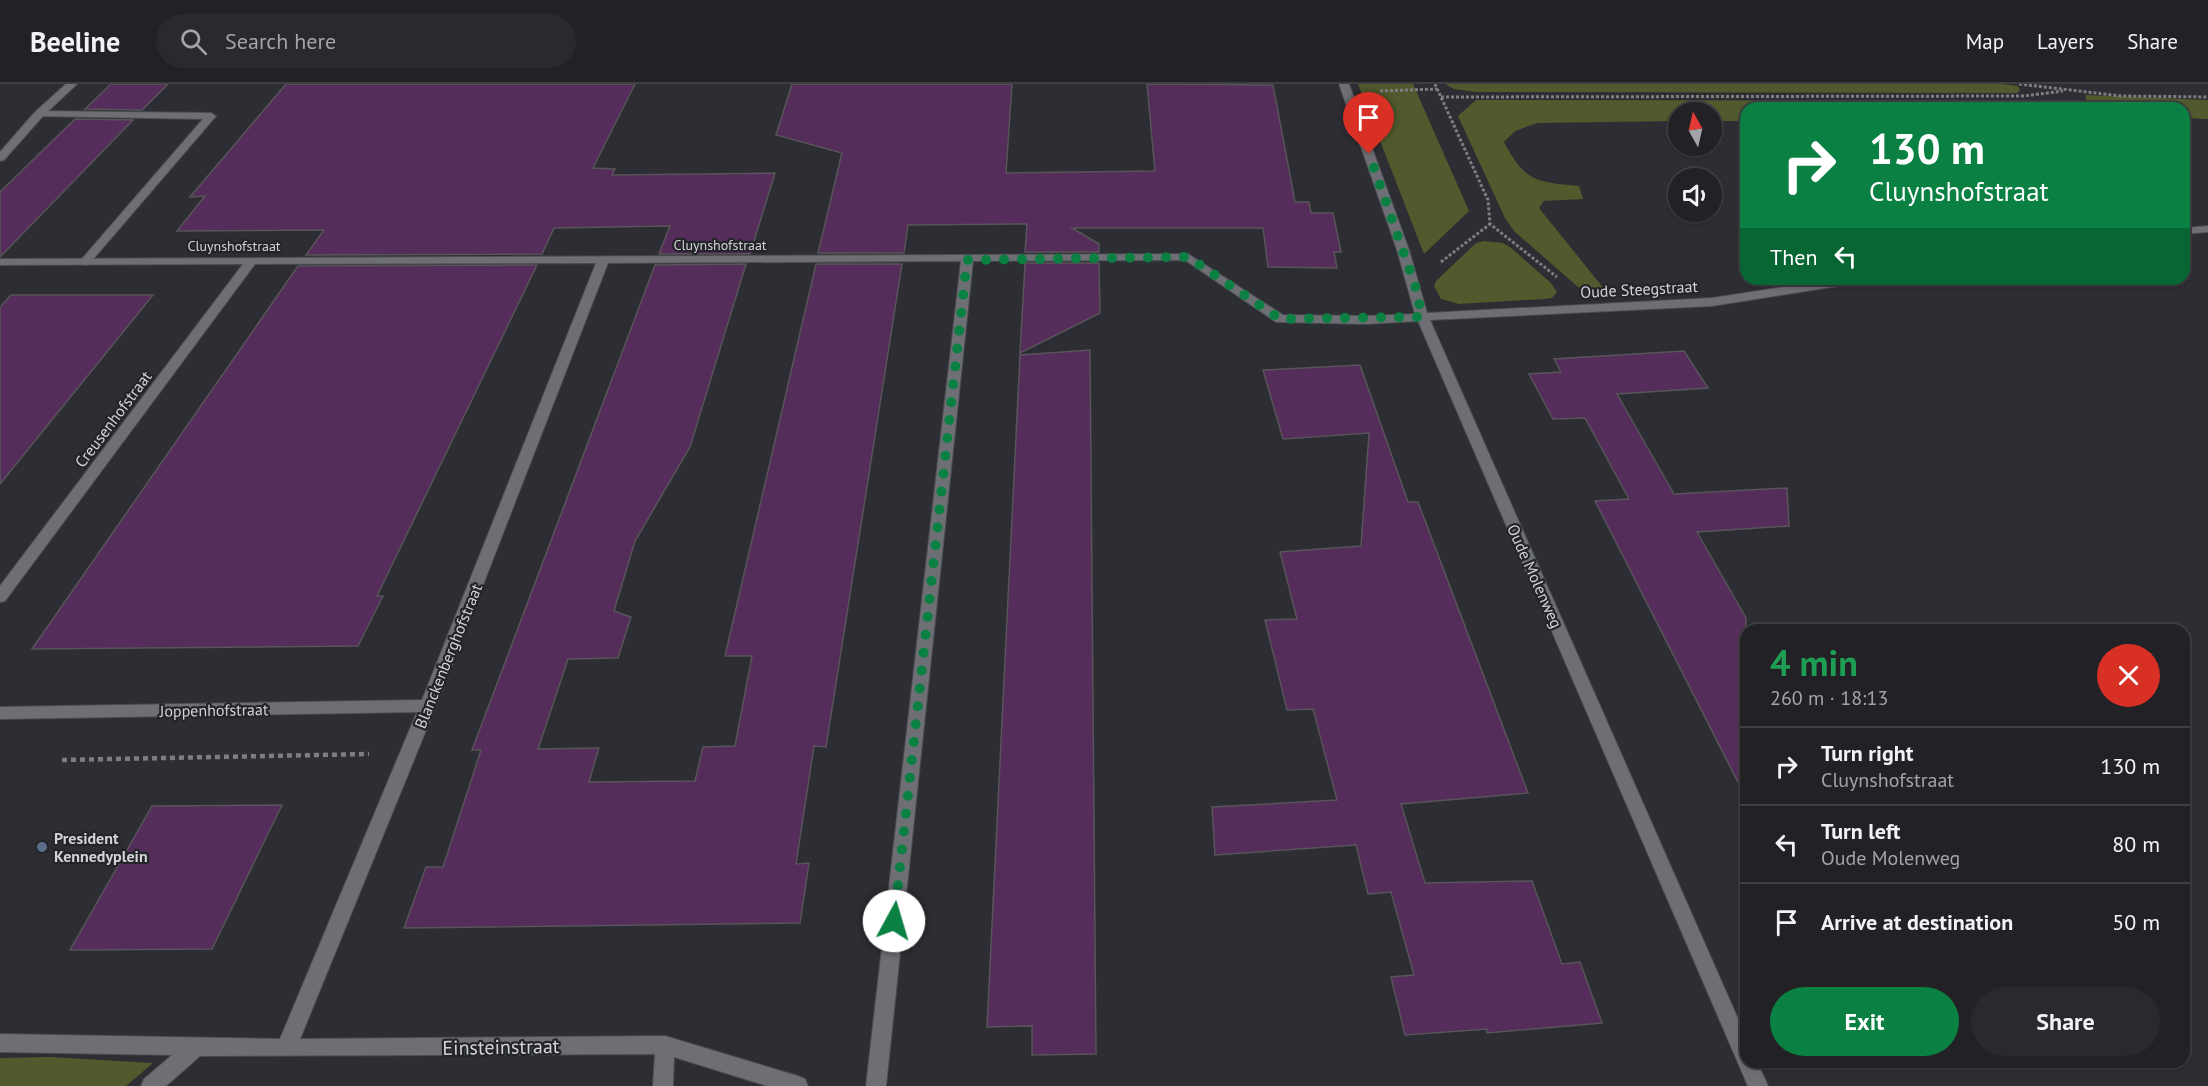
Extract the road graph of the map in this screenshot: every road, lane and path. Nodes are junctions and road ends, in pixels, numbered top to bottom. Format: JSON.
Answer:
{"nodes":[{"id":1,"x":72,"y":84,"type":"edge"},
{"id":2,"x":1344,"y":84,"type":"edge"},
{"id":3,"x":1435,"y":84,"type":"edge"},
{"id":4,"x":2019,"y":84,"type":"edge"},
{"id":5,"x":1437,"y":89,"type":"junction"},
{"id":6,"x":2063,"y":90,"type":"junction"},
{"id":7,"x":1389,"y":91,"type":"dead end"},
{"id":8,"x":1441,"y":97,"type":"junction"},
{"id":9,"x":2208,"y":98,"type":"edge"},
{"id":10,"x":39,"y":114,"type":"junction"},
{"id":11,"x":0,"y":158,"type":"edge"},
{"id":12,"x":1490,"y":224,"type":"junction"},
{"id":13,"x":2208,"y":229,"type":"edge"},
{"id":14,"x":2190,"y":230,"type":"edge"},
{"id":15,"x":252,"y":260,"type":"junction"},
{"id":16,"x":967,"y":260,"type":"junction"},
{"id":17,"x":603,"y":261,"type":"junction"},
{"id":18,"x":0,"y":262,"type":"edge"},
{"id":19,"x":85,"y":262,"type":"junction"},
{"id":20,"x":1415,"y":285,"type":"junction"},
{"id":21,"x":1819,"y":285,"type":"edge"},
{"id":22,"x":1586,"y":308,"type":"junction"},
{"id":23,"x":1422,"y":317,"type":"junction"},
{"id":24,"x":0,"y":597,"type":"edge"},
{"id":25,"x":428,"y":706,"type":"junction"},
{"id":26,"x":0,"y":713,"type":"edge"},
{"id":27,"x":408,"y":753,"type":"junction"},
{"id":28,"x":62,"y":760,"type":"dead end"},
{"id":29,"x":0,"y":1043,"type":"edge"},
{"id":30,"x":198,"y":1045,"type":"junction"},
{"id":31,"x":666,"y":1045,"type":"junction"},
{"id":32,"x":1740,"y":1045,"type":"edge"},
{"id":33,"x":286,"y":1048,"type":"junction"},
{"id":34,"x":1750,"y":1068,"type":"edge"},
{"id":35,"x":151,"y":1086,"type":"edge"},
{"id":36,"x":663,"y":1086,"type":"edge"},
{"id":37,"x":798,"y":1086,"type":"edge"},
{"id":38,"x":876,"y":1086,"type":"edge"},
{"id":39,"x":1758,"y":1086,"type":"edge"}],
"edges":[{"from":1,"to":10,"type":"street"},
{"from":2,"to":20,"type":"street","name":"Oude Molenweg"},
{"from":3,"to":5,"type":"path"},
{"from":4,"to":6,"type":"path"},
{"from":5,"to":7,"type":"path"},
{"from":5,"to":8,"type":"path"},
{"from":6,"to":8,"type":"path"},
{"from":6,"to":9,"type":"path"},
{"from":8,"to":12,"type":"path"},
{"from":10,"to":11,"type":"street"},
{"from":10,"to":19,"type":"street"},
{"from":12,"to":20,"type":"path"},
{"from":12,"to":22,"type":"path"},
{"from":13,"to":14,"type":"street"},
{"from":15,"to":17,"type":"street","name":"Cluynshofstraat"},
{"from":15,"to":19,"type":"street","name":"Cluynshofstraat"},
{"from":15,"to":24,"type":"street","name":"Creusenhofstraat"},
{"from":16,"to":17,"type":"street","name":"Cluynshofstraat"},
{"from":16,"to":23,"type":"street","name":"Cluynshofstraat"},
{"from":16,"to":38,"type":"street"},
{"from":17,"to":25,"type":"street","name":"Blanckenberghofstraat"},
{"from":18,"to":19,"type":"street","name":"Cluynshofstraat"},
{"from":20,"to":23,"type":"street","name":"Oude Molenweg"},
{"from":21,"to":22,"type":"street","name":"Oude Steegstraat"},
{"from":22,"to":23,"type":"street","name":"Oude Steegstraat"},
{"from":23,"to":32,"type":"street","name":"Oude Molenweg"},
{"from":25,"to":26,"type":"street","name":"Joppenhofstraat"},
{"from":25,"to":27,"type":"street","name":"Blanckenberghofstraat"},
{"from":27,"to":28,"type":"path"},
{"from":27,"to":33,"type":"street","name":"Blanckenberghofstraat"},
{"from":29,"to":30,"type":"street","name":"Einsteinstraat"},
{"from":30,"to":33,"type":"street","name":"Einsteinstraat"},
{"from":30,"to":35,"type":"street"},
{"from":31,"to":33,"type":"street","name":"Einsteinstraat"},
{"from":31,"to":36,"type":"street"},
{"from":31,"to":37,"type":"street","name":"Einsteinstraat"},
{"from":34,"to":39,"type":"street","name":"Oude Molenweg"}]}
